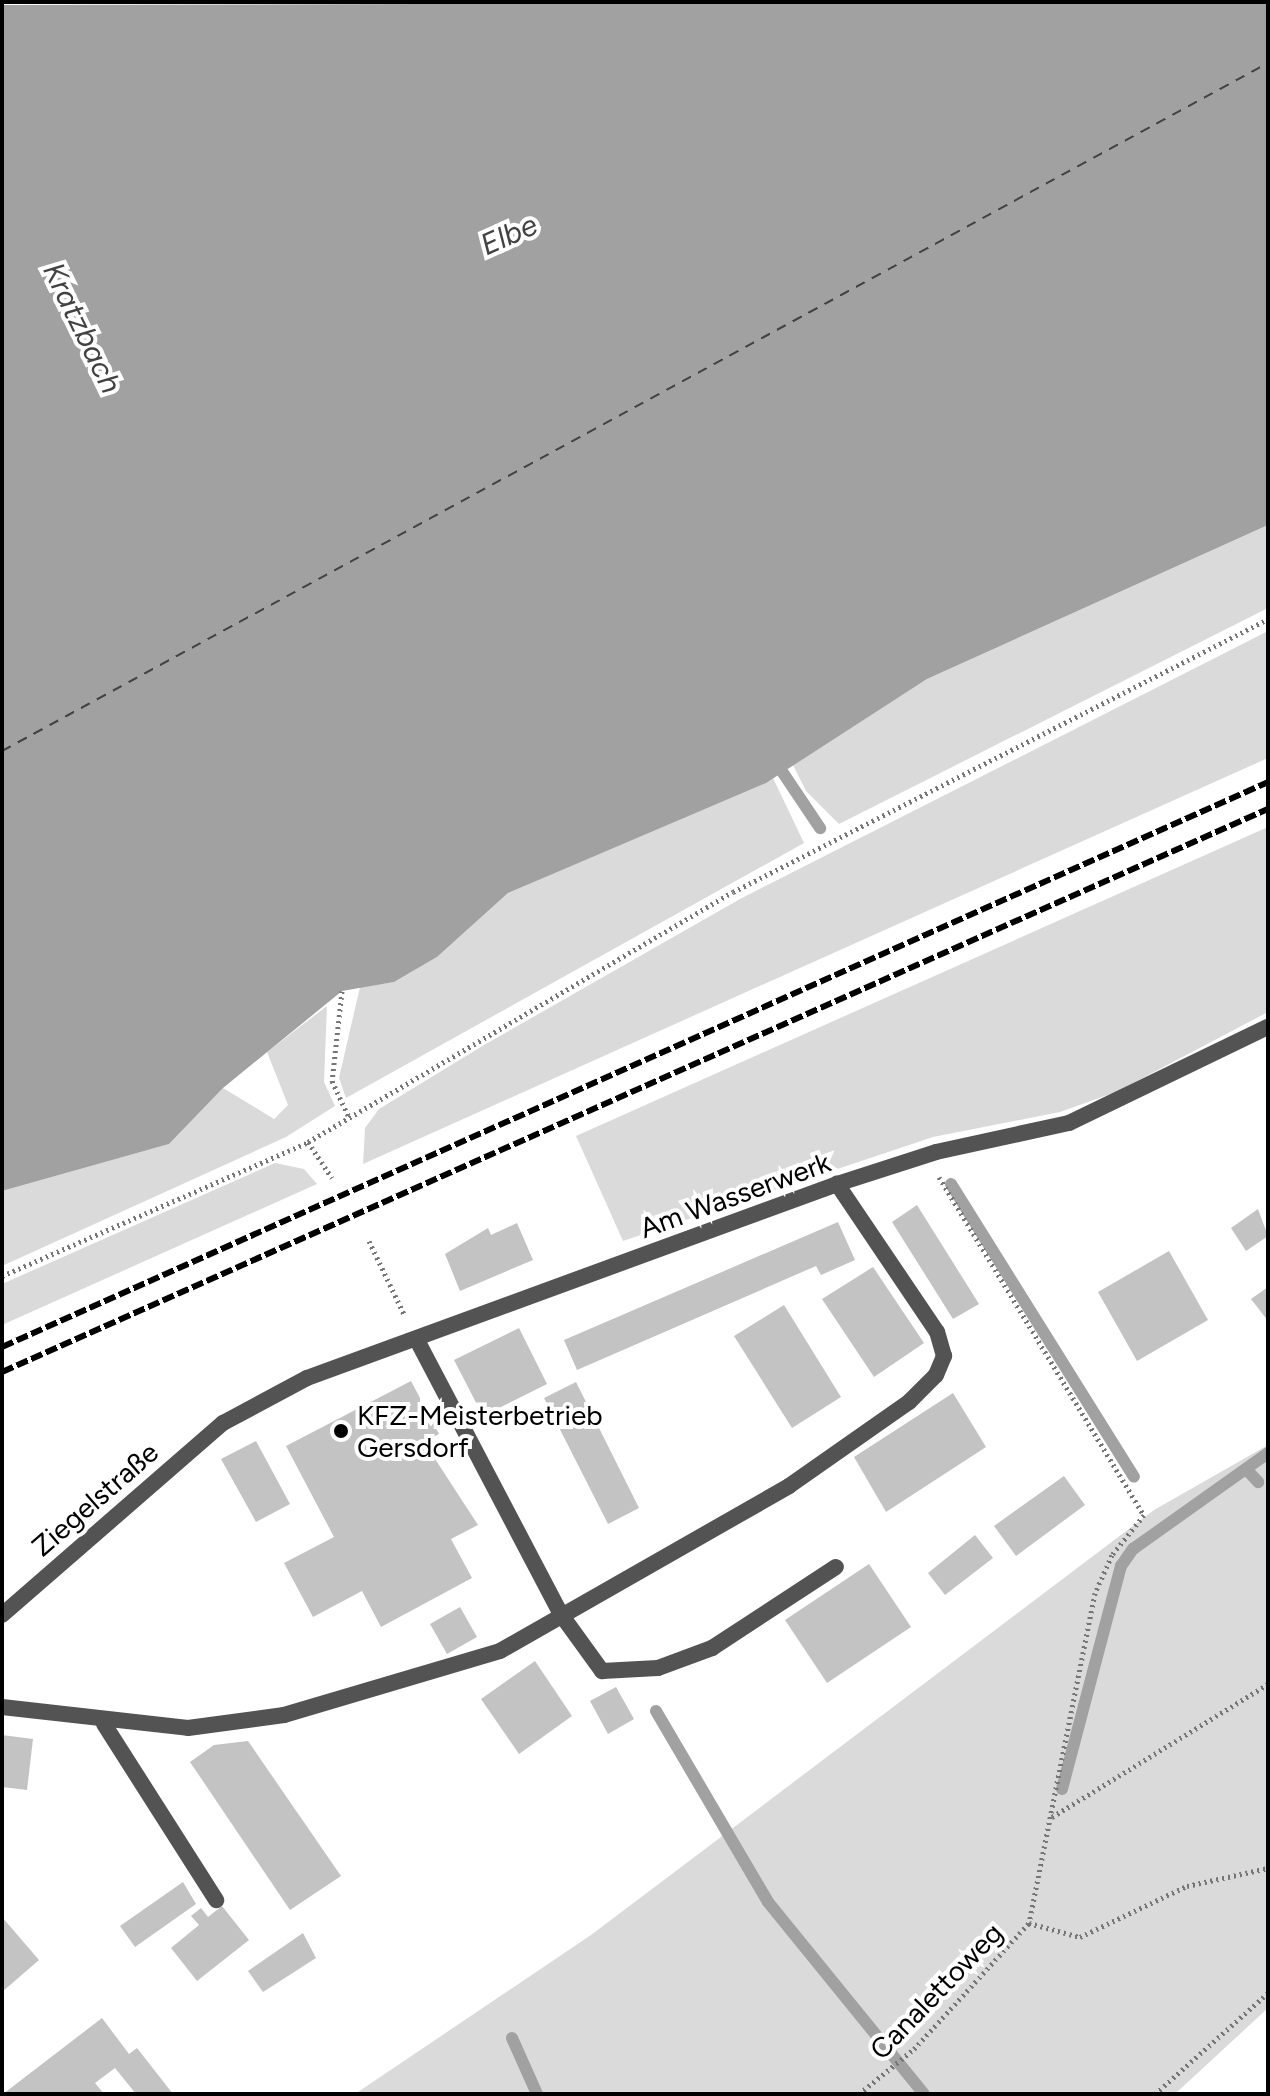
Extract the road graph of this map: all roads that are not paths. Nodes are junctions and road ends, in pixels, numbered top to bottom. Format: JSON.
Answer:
{"nodes":[{"id":1,"x":1268,"y":1027,"type":"edge"},
{"id":2,"x":837,"y":1184,"type":"junction"},
{"id":3,"x":418,"y":1342,"type":"junction"},
{"id":4,"x":223,"y":1423,"type":"joint"},
{"id":5,"x":836,"y":1567,"type":"dead end"},
{"id":6,"x":560,"y":1613,"type":"junction"},
{"id":7,"x":2,"y":1615,"type":"edge"},
{"id":8,"x":2,"y":1707,"type":"edge"},
{"id":9,"x":104,"y":1724,"type":"junction"},
{"id":10,"x":216,"y":1900,"type":"dead end"}],
"edges":[{"from":1,"to":2,"type":"street","name":"Am Wasserwerk"},
{"from":2,"to":3,"type":"street","name":"Am Wasserwerk"},
{"from":2,"to":6,"type":"street"},
{"from":3,"to":4,"type":"street","name":"Am Wasserwerk"},
{"from":3,"to":6,"type":"street"},
{"from":4,"to":7,"type":"street","name":"Ziegelstraße"},
{"from":5,"to":6,"type":"street"},
{"from":6,"to":9,"type":"street"},
{"from":8,"to":9,"type":"street"},
{"from":9,"to":10,"type":"street"}]}
